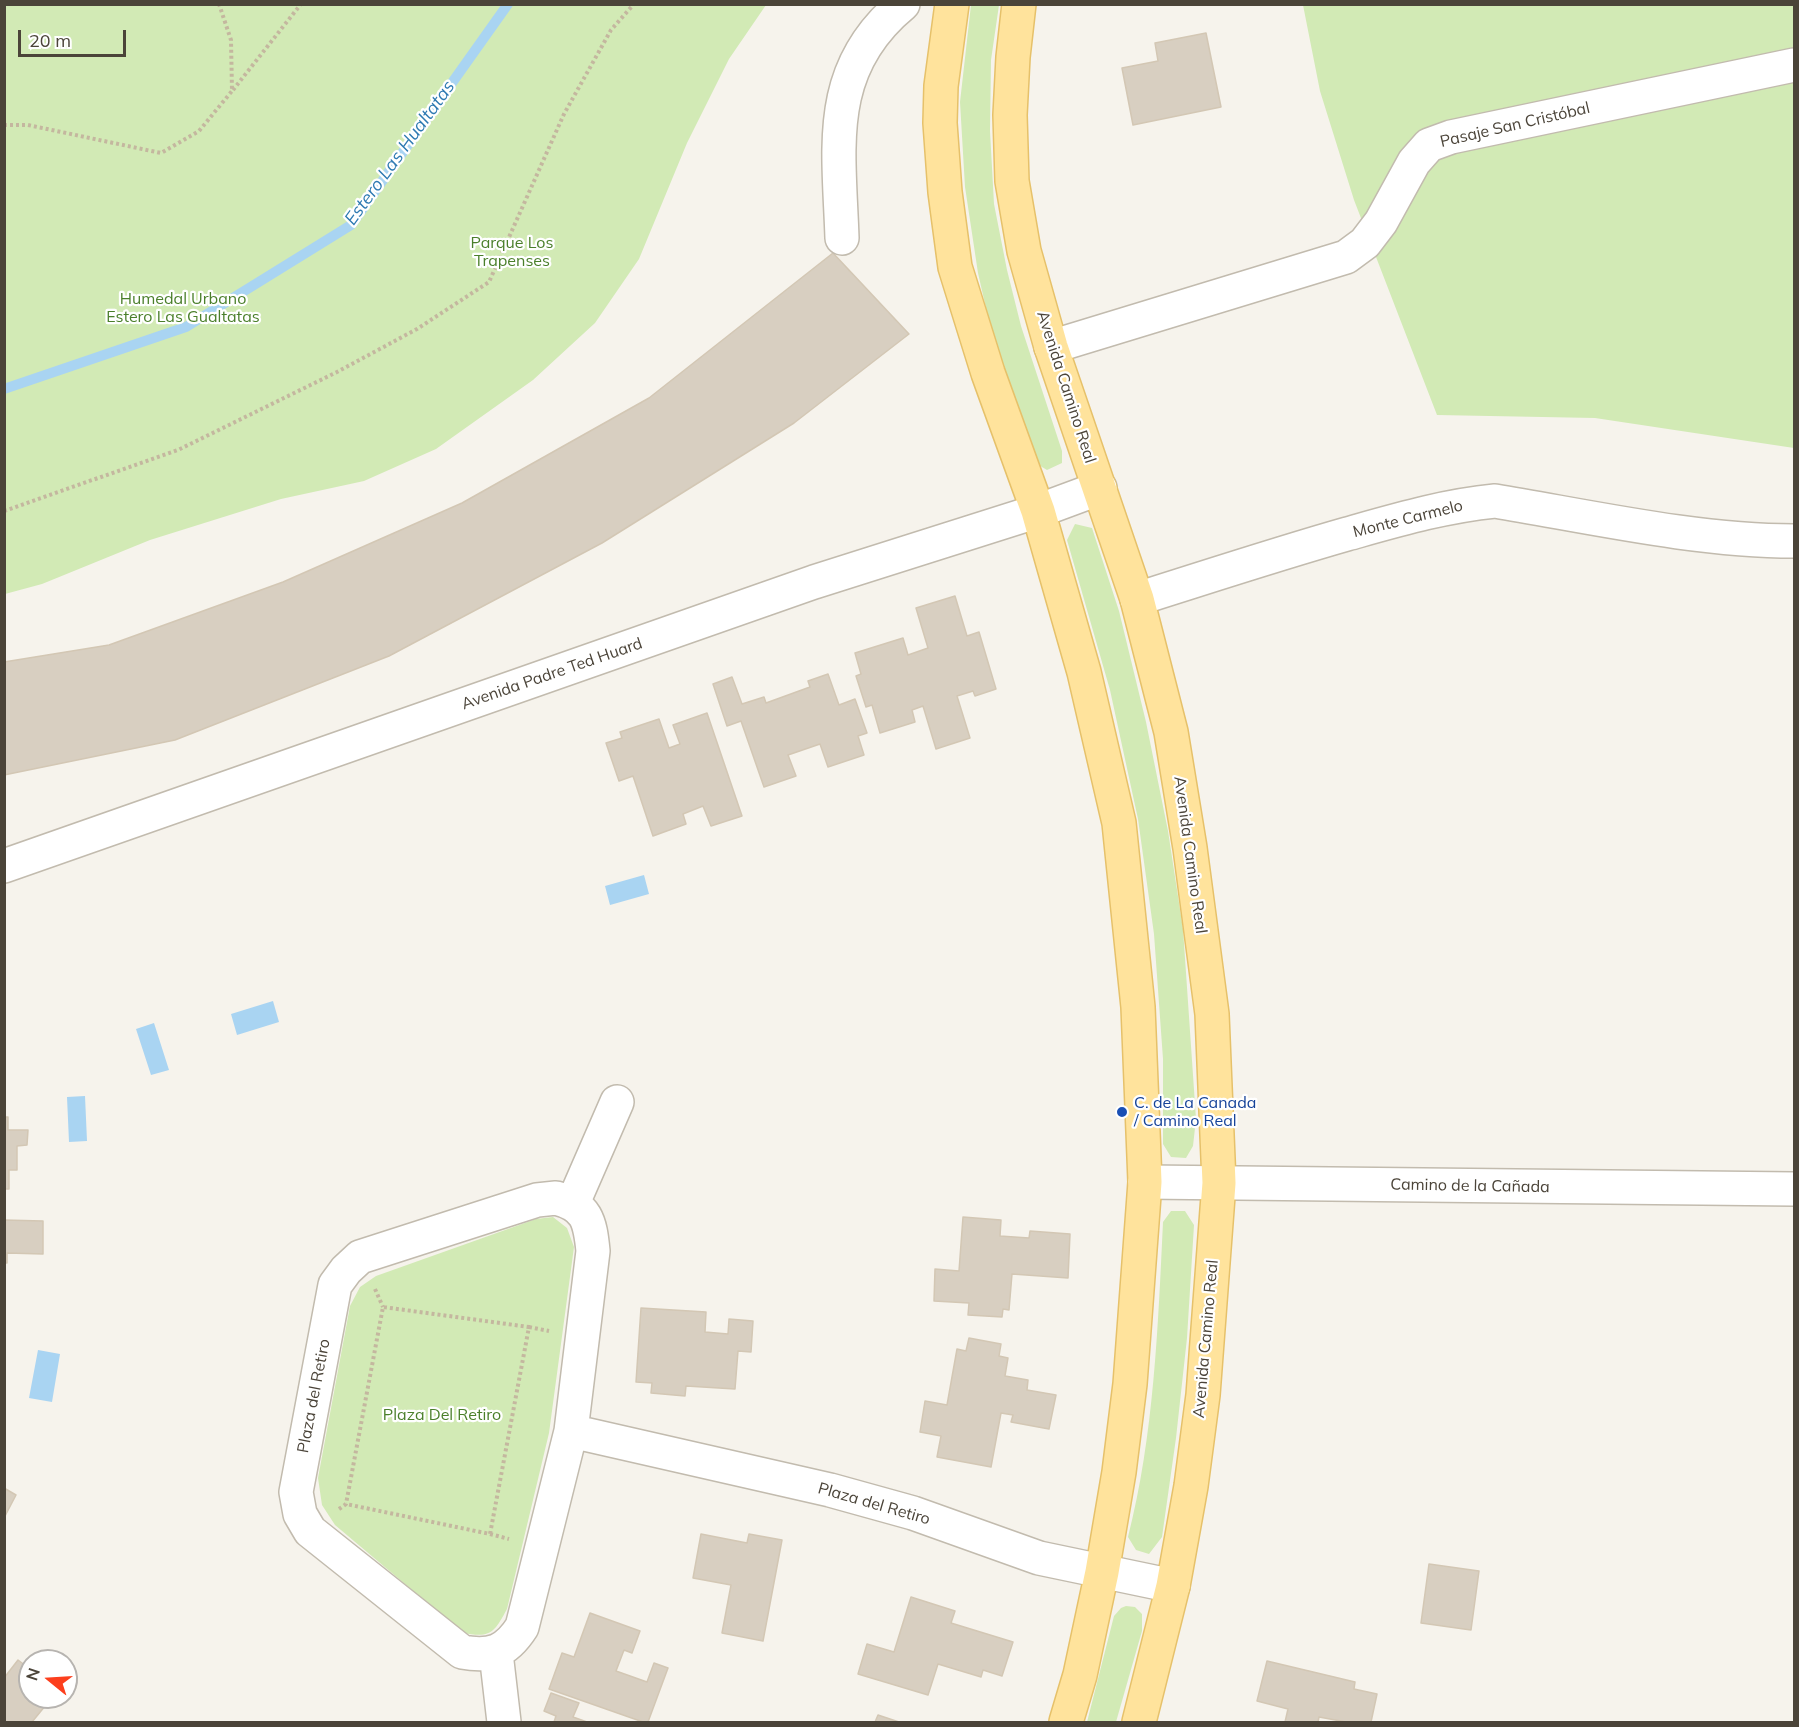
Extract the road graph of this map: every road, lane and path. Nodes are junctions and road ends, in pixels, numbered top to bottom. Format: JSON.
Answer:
{"nodes":[{"id":1,"x":219,"y":4,"type":"edge"},
{"id":2,"x":301,"y":4,"type":"edge"},
{"id":3,"x":634,"y":4,"type":"edge"},
{"id":4,"x":903,"y":4,"type":"edge"},
{"id":5,"x":952,"y":4,"type":"edge"},
{"id":6,"x":1019,"y":4,"type":"edge"},
{"id":7,"x":1794,"y":65,"type":"edge"},
{"id":8,"x":232,"y":91,"type":"junction"},
{"id":9,"x":4,"y":125,"type":"edge"},
{"id":10,"x":842,"y":237,"type":"dead end"},
{"id":11,"x":1051,"y":347,"type":"junction"},
{"id":12,"x":1100,"y":488,"type":"junction"},
{"id":13,"x":4,"y":511,"type":"edge"},
{"id":14,"x":1038,"y":511,"type":"junction"},
{"id":15,"x":1794,"y":541,"type":"edge"},
{"id":16,"x":1137,"y":599,"type":"junction"},
{"id":17,"x":4,"y":866,"type":"edge"},
{"id":18,"x":617,"y":1102,"type":"dead end"},
{"id":19,"x":1145,"y":1182,"type":"junction"},
{"id":20,"x":1219,"y":1183,"type":"junction"},
{"id":21,"x":1794,"y":1189,"type":"edge"},
{"id":22,"x":573,"y":1203,"type":"junction"},
{"id":23,"x":572,"y":1431,"type":"junction"},
{"id":24,"x":346,"y":1504,"type":"joint"},
{"id":25,"x":1102,"y":1572,"type":"junction"},
{"id":26,"x":1173,"y":1586,"type":"junction"},
{"id":27,"x":496,"y":1653,"type":"junction"},
{"id":28,"x":504,"y":1722,"type":"edge"},
{"id":29,"x":1066,"y":1722,"type":"edge"},
{"id":30,"x":1139,"y":1722,"type":"edge"}],
"edges":[{"from":1,"to":8,"type":"path"},
{"from":2,"to":8,"type":"path"},
{"from":3,"to":13,"type":"path"},
{"from":4,"to":10,"type":"street"},
{"from":5,"to":14,"type":"main road"},
{"from":6,"to":11,"type":"main road","name":"Avenida Camino Real"},
{"from":7,"to":11,"type":"street","name":"Pasaje San Cristóbal"},
{"from":8,"to":9,"type":"path"},
{"from":11,"to":12,"type":"main road","name":"Avenida Camino Real"},
{"from":12,"to":14,"type":"street","name":"Avenida Padre Ted Huard"},
{"from":12,"to":16,"type":"main road","name":"Avenida Camino Real"},
{"from":14,"to":17,"type":"street","name":"Avenida Padre Ted Huard"},
{"from":14,"to":19,"type":"main road"},
{"from":15,"to":16,"type":"street","name":"Monte Carmelo"},
{"from":16,"to":20,"type":"main road","name":"Avenida Camino Real"},
{"from":18,"to":22,"type":"street"},
{"from":19,"to":20,"type":"street","name":"Camino de la Cañada"},
{"from":19,"to":25,"type":"main road"},
{"from":20,"to":21,"type":"street","name":"Camino de la Cañada"},
{"from":20,"to":26,"type":"main road","name":"Avenida Camino Real"},
{"from":22,"to":23,"type":"street"},
{"from":22,"to":27,"type":"street","name":"Plaza del Retiro"},
{"from":23,"to":25,"type":"street","name":"Plaza del Retiro"},
{"from":23,"to":27,"type":"street"},
{"from":24,"to":24,"type":"path"},
{"from":25,"to":26,"type":"street","name":"Plaza del Retiro"},
{"from":25,"to":29,"type":"main road"},
{"from":26,"to":30,"type":"main road","name":"Avenida Camino Real"},
{"from":27,"to":28,"type":"street"}]}
